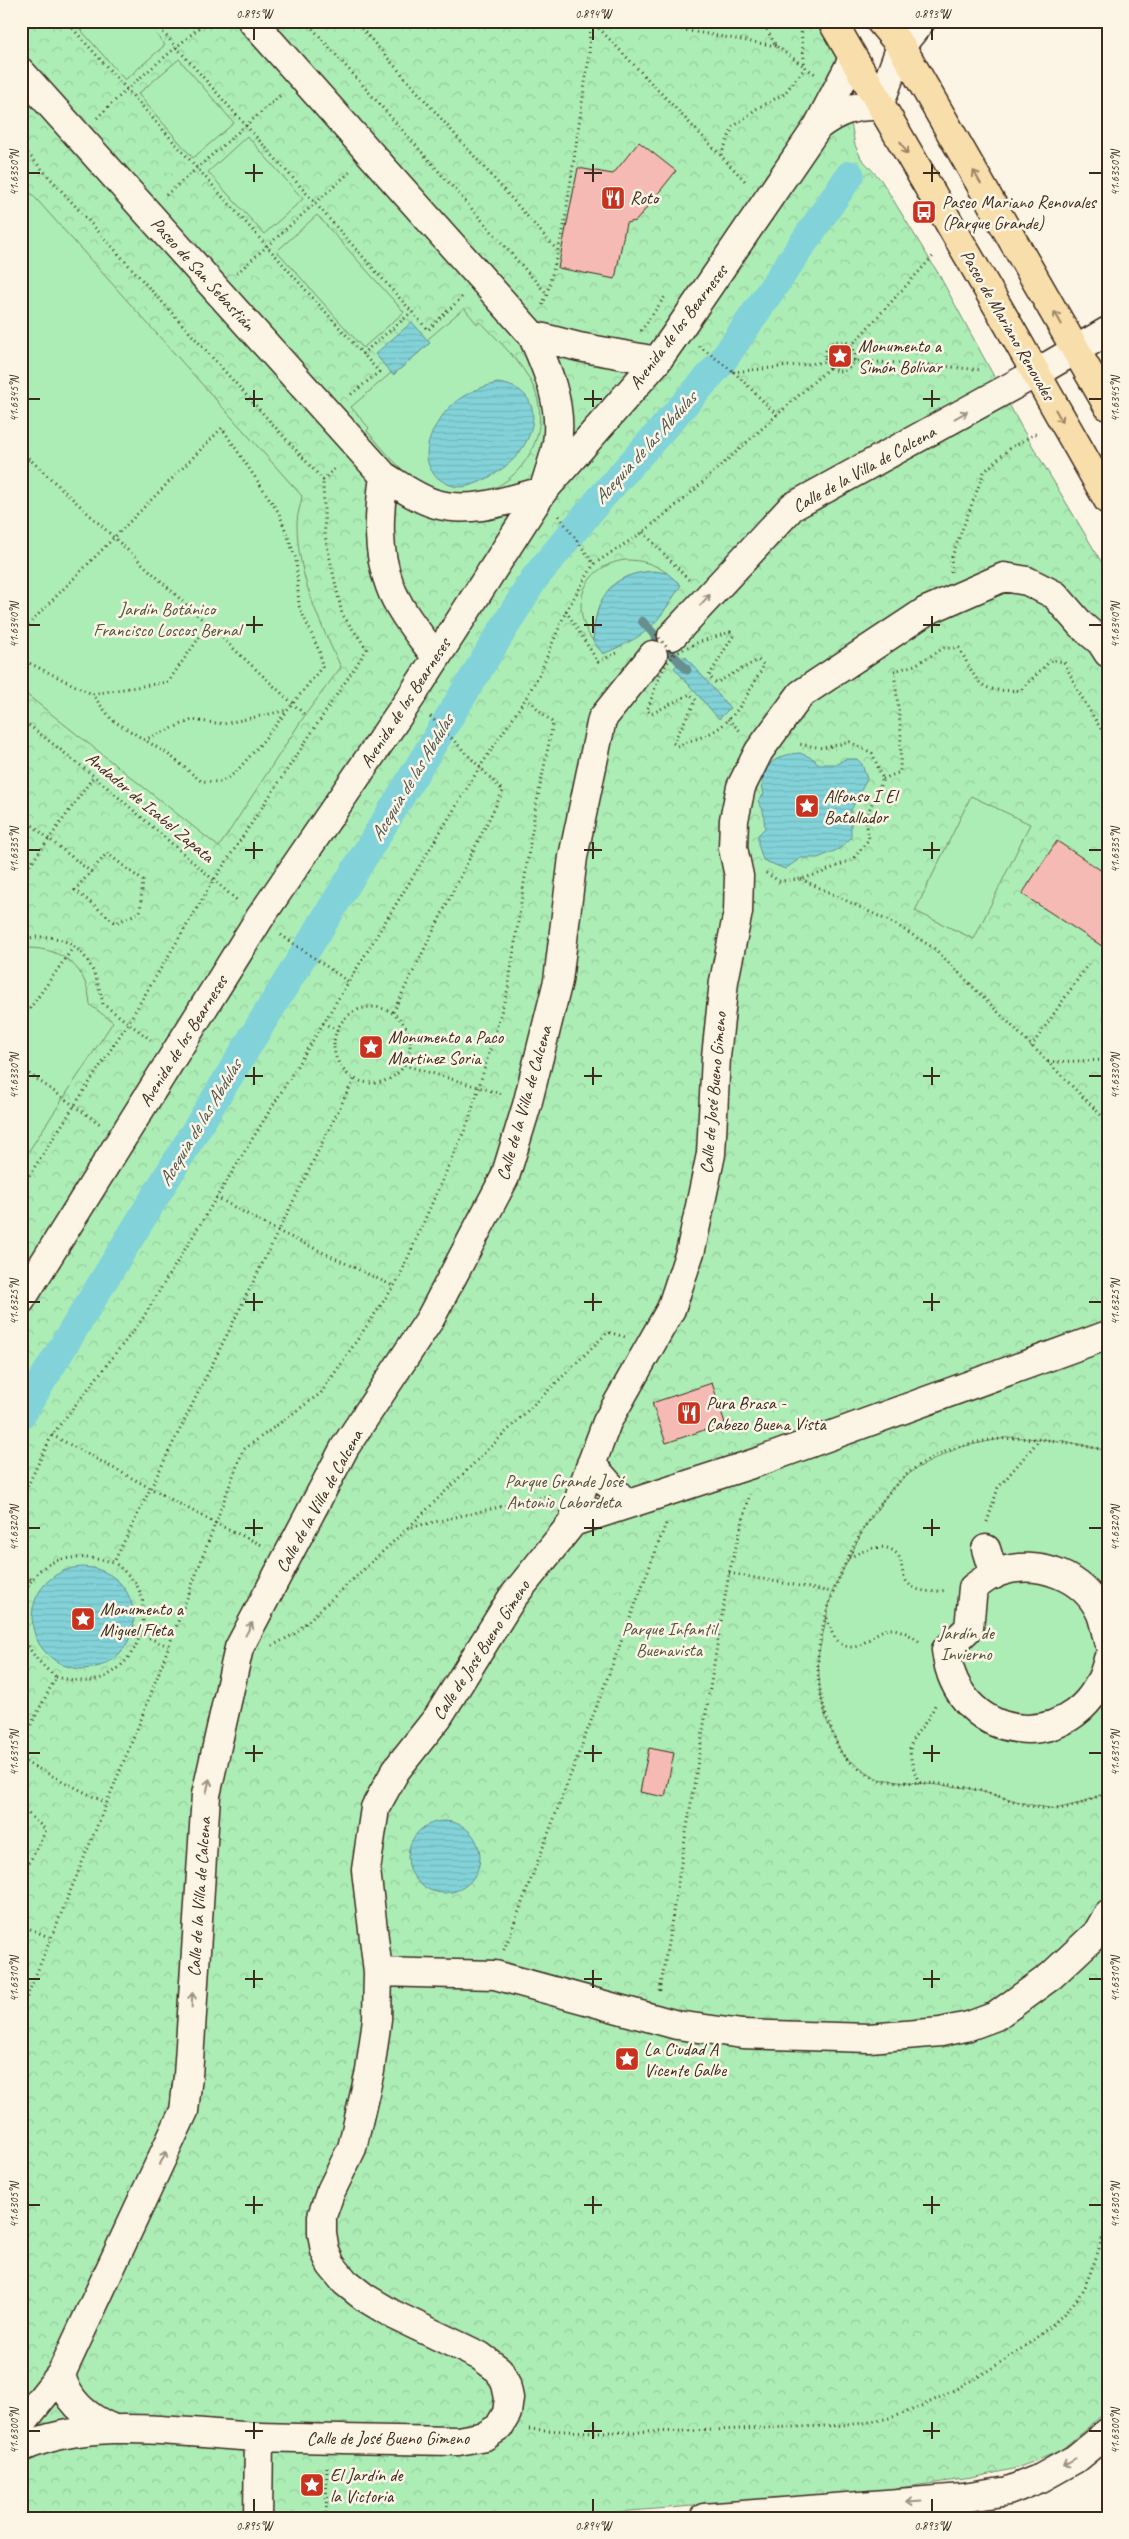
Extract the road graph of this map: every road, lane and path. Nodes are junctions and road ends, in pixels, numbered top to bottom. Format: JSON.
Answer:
{"nodes":[{"id":1,"x":66,"y":21,"type":"edge"},
{"id":2,"x":153,"y":21,"type":"edge"},
{"id":3,"x":207,"y":21,"type":"edge"},
{"id":4,"x":252,"y":21,"type":"edge"},
{"id":5,"x":355,"y":21,"type":"edge"},
{"id":6,"x":591,"y":21,"type":"edge"},
{"id":7,"x":632,"y":21,"type":"edge"},
{"id":8,"x":762,"y":21,"type":"edge"},
{"id":9,"x":800,"y":21,"type":"edge"},
{"id":10,"x":832,"y":21,"type":"edge"},
{"id":11,"x":880,"y":21,"type":"edge"},
{"id":12,"x":921,"y":21,"type":"edge"},
{"id":13,"x":308,"y":22,"type":"edge"},
{"id":14,"x":776,"y":46,"type":"junction"},
{"id":15,"x":901,"y":46,"type":"junction"},
{"id":16,"x":178,"y":49,"type":"junction"},
{"id":17,"x":853,"y":59,"type":"junction"},
{"id":18,"x":805,"y":68,"type":"junction"},
{"id":19,"x":21,"y":72,"type":"edge"},
{"id":20,"x":818,"y":76,"type":"dead end"},
{"id":21,"x":302,"y":77,"type":"junction"},
{"id":22,"x":127,"y":90,"type":"junction"},
{"id":23,"x":879,"y":106,"type":"junction"},
{"id":24,"x":245,"y":125,"type":"junction"},
{"id":25,"x":818,"y":126,"type":"junction"},
{"id":26,"x":78,"y":136,"type":"junction"},
{"id":27,"x":21,"y":146,"type":"edge"},
{"id":28,"x":370,"y":153,"type":"junction"},
{"id":29,"x":721,"y":155,"type":"junction"},
{"id":30,"x":196,"y":168,"type":"junction"},
{"id":31,"x":745,"y":182,"type":"dead end"},
{"id":32,"x":314,"y":203,"type":"junction"},
{"id":33,"x":147,"y":212,"type":"junction"},
{"id":34,"x":954,"y":233,"type":"junction"},
{"id":35,"x":266,"y":246,"type":"junction"},
{"id":36,"x":556,"y":250,"type":"junction"},
{"id":37,"x":482,"y":278,"type":"junction"},
{"id":38,"x":218,"y":291,"type":"junction"},
{"id":39,"x":547,"y":294,"type":"junction"},
{"id":40,"x":412,"y":312,"type":"junction"},
{"id":41,"x":1108,"y":331,"type":"edge"},
{"id":42,"x":532,"y":335,"type":"junction"},
{"id":43,"x":850,"y":346,"type":"junction"},
{"id":44,"x":1076,"y":349,"type":"junction"},
{"id":45,"x":708,"y":353,"type":"dead end"},
{"id":46,"x":362,"y":354,"type":"junction"},
{"id":47,"x":657,"y":361,"type":"junction"},
{"id":48,"x":853,"y":361,"type":"junction"},
{"id":49,"x":826,"y":362,"type":"junction"},
{"id":50,"x":830,"y":367,"type":"junction"},
{"id":51,"x":991,"y":371,"type":"dead end"},
{"id":52,"x":734,"y":372,"type":"junction"},
{"id":53,"x":1036,"y":374,"type":"junction"},
{"id":54,"x":1108,"y":406,"type":"edge"},
{"id":55,"x":329,"y":412,"type":"junction"},
{"id":56,"x":777,"y":414,"type":"junction"},
{"id":57,"x":1043,"y":430,"type":"dead end"},
{"id":58,"x":358,"y":447,"type":"junction"},
{"id":59,"x":21,"y":451,"type":"edge"},
{"id":60,"x":29,"y":458,"type":"junction"},
{"id":61,"x":21,"y":468,"type":"edge"},
{"id":62,"x":384,"y":476,"type":"junction"},
{"id":63,"x":323,"y":480,"type":"junction"},
{"id":64,"x":543,"y":491,"type":"junction"},
{"id":65,"x":1108,"y":500,"type":"edge"},
{"id":66,"x":565,"y":525,"type":"dead end"},
{"id":67,"x":643,"y":532,"type":"junction"},
{"id":68,"x":114,"y":537,"type":"junction"},
{"id":69,"x":594,"y":564,"type":"junction"},
{"id":70,"x":691,"y":582,"type":"dead end"},
{"id":71,"x":951,"y":600,"type":"junction"},
{"id":72,"x":566,"y":611,"type":"junction"},
{"id":73,"x":208,"y":624,"type":"junction"},
{"id":74,"x":898,"y":630,"type":"junction"},
{"id":75,"x":21,"y":632,"type":"edge"},
{"id":76,"x":730,"y":632,"type":"dead end"},
{"id":77,"x":624,"y":650,"type":"dead end"},
{"id":78,"x":1108,"y":653,"type":"edge"},
{"id":79,"x":436,"y":657,"type":"junction"},
{"id":80,"x":21,"y":659,"type":"edge"},
{"id":81,"x":894,"y":671,"type":"junction"},
{"id":82,"x":92,"y":694,"type":"junction"},
{"id":83,"x":526,"y":698,"type":"junction"},
{"id":84,"x":294,"y":704,"type":"junction"},
{"id":85,"x":289,"y":709,"type":"junction"},
{"id":86,"x":647,"y":710,"type":"dead end"},
{"id":87,"x":305,"y":715,"type":"dead end"},
{"id":88,"x":429,"y":715,"type":"dead end"},
{"id":89,"x":21,"y":719,"type":"edge"},
{"id":90,"x":144,"y":740,"type":"junction"},
{"id":91,"x":1108,"y":742,"type":"edge"},
{"id":92,"x":759,"y":751,"type":"junction"},
{"id":93,"x":480,"y":767,"type":"junction"},
{"id":94,"x":94,"y":776,"type":"junction"},
{"id":95,"x":883,"y":779,"type":"junction"},
{"id":96,"x":21,"y":816,"type":"edge"},
{"id":97,"x":49,"y":838,"type":"junction"},
{"id":98,"x":91,"y":872,"type":"junction"},
{"id":99,"x":764,"y":872,"type":"dead end"},
{"id":100,"x":21,"y":877,"type":"edge"},
{"id":101,"x":801,"y":879,"type":"junction"},
{"id":102,"x":214,"y":880,"type":"junction"},
{"id":103,"x":259,"y":919,"type":"junction"},
{"id":104,"x":285,"y":937,"type":"dead end"},
{"id":105,"x":21,"y":939,"type":"edge"},
{"id":106,"x":75,"y":945,"type":"junction"},
{"id":107,"x":1088,"y":964,"type":"dead end"},
{"id":108,"x":348,"y":982,"type":"junction"},
{"id":109,"x":393,"y":1012,"type":"junction"},
{"id":110,"x":21,"y":1021,"type":"edge"},
{"id":111,"x":128,"y":1023,"type":"junction"},
{"id":112,"x":323,"y":1023,"type":"junction"},
{"id":113,"x":337,"y":1030,"type":"junction"},
{"id":114,"x":1031,"y":1047,"type":"junction"},
{"id":115,"x":175,"y":1055,"type":"junction"},
{"id":116,"x":1108,"y":1060,"type":"edge"},
{"id":117,"x":1047,"y":1062,"type":"junction"},
{"id":118,"x":404,"y":1065,"type":"junction"},
{"id":119,"x":21,"y":1068,"type":"edge"},
{"id":120,"x":354,"y":1079,"type":"junction"},
{"id":121,"x":478,"y":1087,"type":"junction"},
{"id":122,"x":75,"y":1106,"type":"junction"},
{"id":123,"x":1108,"y":1122,"type":"edge"},
{"id":124,"x":120,"y":1139,"type":"junction"},
{"id":125,"x":21,"y":1188,"type":"edge"},
{"id":126,"x":216,"y":1198,"type":"junction"},
{"id":127,"x":278,"y":1231,"type":"junction"},
{"id":128,"x":393,"y":1286,"type":"junction"},
{"id":129,"x":21,"y":1300,"type":"edge"},
{"id":130,"x":1108,"y":1335,"type":"edge"},
{"id":131,"x":652,"y":1344,"type":"junction"},
{"id":132,"x":52,"y":1434,"type":"junction"},
{"id":133,"x":1039,"y":1439,"type":"dead end"},
{"id":134,"x":758,"y":1462,"type":"junction"},
{"id":135,"x":586,"y":1477,"type":"junction"},
{"id":136,"x":680,"y":1486,"type":"junction"},
{"id":137,"x":151,"y":1488,"type":"junction"},
{"id":138,"x":21,"y":1500,"type":"edge"},
{"id":139,"x":626,"y":1504,"type":"junction"},
{"id":140,"x":574,"y":1522,"type":"junction"},
{"id":141,"x":215,"y":1523,"type":"junction"},
{"id":142,"x":408,"y":1528,"type":"junction"},
{"id":143,"x":298,"y":1537,"type":"junction"},
{"id":144,"x":986,"y":1549,"type":"joint"},
{"id":145,"x":848,"y":1558,"type":"dead end"},
{"id":146,"x":114,"y":1562,"type":"junction"},
{"id":147,"x":729,"y":1573,"type":"junction"},
{"id":148,"x":21,"y":1574,"type":"edge"},
{"id":149,"x":32,"y":1580,"type":"junction"},
{"id":150,"x":975,"y":1583,"type":"junction"},
{"id":151,"x":832,"y":1592,"type":"dead end"},
{"id":152,"x":21,"y":1605,"type":"edge"},
{"id":153,"x":21,"y":1617,"type":"edge"},
{"id":154,"x":827,"y":1618,"type":"dead end"},
{"id":155,"x":248,"y":1632,"type":"junction"},
{"id":156,"x":140,"y":1634,"type":"junction"},
{"id":157,"x":1108,"y":1641,"type":"edge"},
{"id":158,"x":168,"y":1646,"type":"junction"},
{"id":159,"x":940,"y":1652,"type":"junction"},
{"id":160,"x":1108,"y":1659,"type":"edge"},
{"id":161,"x":56,"y":1676,"type":"junction"},
{"id":162,"x":945,"y":1688,"type":"junction"},
{"id":163,"x":21,"y":1744,"type":"edge"},
{"id":164,"x":21,"y":1760,"type":"edge"},
{"id":165,"x":919,"y":1783,"type":"dead end"},
{"id":166,"x":106,"y":1803,"type":"junction"},
{"id":167,"x":21,"y":1807,"type":"edge"},
{"id":168,"x":21,"y":1879,"type":"edge"},
{"id":169,"x":1108,"y":1914,"type":"edge"},
{"id":170,"x":21,"y":1925,"type":"edge"},
{"id":171,"x":51,"y":1938,"type":"junction"},
{"id":172,"x":378,"y":1972,"type":"junction"},
{"id":173,"x":495,"y":1975,"type":"junction"},
{"id":174,"x":21,"y":2011,"type":"edge"},
{"id":175,"x":655,"y":2019,"type":"junction"},
{"id":176,"x":1108,"y":2219,"type":"edge"},
{"id":177,"x":61,"y":2374,"type":"junction"},
{"id":178,"x":21,"y":2424,"type":"edge"},
{"id":179,"x":499,"y":2426,"type":"junction"},
{"id":180,"x":114,"y":2429,"type":"junction"},
{"id":181,"x":1108,"y":2432,"type":"edge"},
{"id":182,"x":259,"y":2437,"type":"junction"},
{"id":183,"x":21,"y":2448,"type":"edge"},
{"id":184,"x":327,"y":2458,"type":"dead end"},
{"id":185,"x":258,"y":2518,"type":"edge"},
{"id":186,"x":326,"y":2518,"type":"edge"},
{"id":187,"x":704,"y":2518,"type":"edge"}],
"edges":[{"from":1,"to":22,"type":"path"},
{"from":2,"to":16,"type":"path"},
{"from":3,"to":16,"type":"path"},
{"from":4,"to":21,"type":"street"},
{"from":5,"to":36,"type":"path"},
{"from":6,"to":29,"type":"path"},
{"from":6,"to":36,"type":"path"},
{"from":7,"to":14,"type":"path"},
{"from":8,"to":14,"type":"path"},
{"from":9,"to":18,"type":"path"},
{"from":10,"to":17,"type":"main road","name":"Paseo de Mariano Renovales"},
{"from":11,"to":15,"type":"main road"},
{"from":12,"to":15,"type":"street"},
{"from":13,"to":39,"type":"path"},
{"from":14,"to":18,"type":"path"},
{"from":15,"to":23,"type":"street"},
{"from":44,"to":15,"type":"main road","one_way":true},
{"from":16,"to":22,"type":"path"},
{"from":16,"to":24,"type":"path"},
{"from":17,"to":23,"type":"main road","name":"Paseo de Mariano Renovales"},
{"from":17,"to":25,"type":"street","name":"Avenida de los Bearneses"},
{"from":18,"to":20,"type":"path"},
{"from":18,"to":29,"type":"path"},
{"from":19,"to":26,"type":"street","name":"Paseo de San Sebastián"},
{"from":21,"to":24,"type":"path"},
{"from":21,"to":28,"type":"street"},
{"from":22,"to":26,"type":"path"},
{"from":22,"to":30,"type":"path"},
{"from":23,"to":25,"type":"street","name":"Avenida de los Bearneses"},
{"from":23,"to":34,"type":"main road","name":"Paseo de Mariano Renovales","one_way":true},
{"from":24,"to":30,"type":"path"},
{"from":24,"to":32,"type":"path"},
{"from":25,"to":47,"type":"street","name":"Avenida de los Bearneses"},
{"from":26,"to":33,"type":"street","name":"Paseo de San Sebastián"},
{"from":27,"to":63,"type":"path"},
{"from":28,"to":32,"type":"path"},
{"from":28,"to":37,"type":"street"},
{"from":29,"to":31,"type":"path"},
{"from":30,"to":33,"type":"path"},
{"from":30,"to":35,"type":"path"},
{"from":32,"to":35,"type":"path"},
{"from":32,"to":40,"type":"path"},
{"from":33,"to":38,"type":"street","name":"Paseo de San Sebastián"},
{"from":34,"to":43,"type":"path"},
{"from":34,"to":53,"type":"main road","name":"Paseo de Mariano Renovales"},
{"from":35,"to":38,"type":"path"},
{"from":35,"to":46,"type":"path"},
{"from":36,"to":39,"type":"path"},
{"from":37,"to":40,"type":"path"},
{"from":37,"to":42,"type":"street"},
{"from":38,"to":55,"type":"street","name":"Paseo de San Sebastián"},
{"from":39,"to":42,"type":"path"},
{"from":40,"to":46,"type":"path"},
{"from":41,"to":44,"type":"street","name":"Calle de la Villa de Calcena"},
{"from":42,"to":47,"type":"street"},
{"from":42,"to":64,"type":"street"},
{"from":43,"to":48,"type":"path"},
{"from":43,"to":49,"type":"path"},
{"from":44,"to":53,"type":"street","name":"Calle de la Villa de Calcena"},
{"from":44,"to":54,"type":"main road"},
{"from":45,"to":52,"type":"path"},
{"from":46,"to":55,"type":"path"},
{"from":47,"to":64,"type":"street","name":"Avenida de los Bearneses"},
{"from":48,"to":50,"type":"path"},
{"from":48,"to":51,"type":"path"},
{"from":49,"to":50,"type":"path"},
{"from":49,"to":52,"type":"path"},
{"from":50,"to":56,"type":"path"},
{"from":52,"to":56,"type":"path"},
{"from":53,"to":65,"type":"main road","name":"Paseo de Mariano Renovales","one_way":true},
{"from":143,"to":53,"type":"street","name":"Calle de la Villa de Calcena","one_way":true},
{"from":55,"to":58,"type":"street","name":"Paseo de San Sebastián"},
{"from":56,"to":67,"type":"path"},
{"from":57,"to":71,"type":"path"},
{"from":58,"to":62,"type":"street","name":"Paseo de San Sebastián"},
{"from":58,"to":63,"type":"path"},
{"from":59,"to":60,"type":"path"},
{"from":60,"to":61,"type":"path"},
{"from":60,"to":68,"type":"path"},
{"from":62,"to":64,"type":"street","name":"Paseo de San Sebastián"},
{"from":62,"to":79,"type":"street"},
{"from":63,"to":102,"type":"path"},
{"from":64,"to":79,"type":"street","name":"Avenida de los Bearneses"},
{"from":66,"to":69,"type":"path"},
{"from":67,"to":69,"type":"path"},
{"from":67,"to":70,"type":"path"},
{"from":68,"to":73,"type":"path"},
{"from":68,"to":75,"type":"path"},
{"from":68,"to":84,"type":"path"},
{"from":69,"to":72,"type":"path"},
{"from":71,"to":74,"type":"street","name":"Calle de José Bueno Gimeno"},
{"from":71,"to":78,"type":"street","name":"Calle de José Bueno Gimeno"},
{"from":72,"to":77,"type":"path"},
{"from":72,"to":83,"type":"path"},
{"from":73,"to":82,"type":"path"},
{"from":73,"to":84,"type":"path"},
{"from":74,"to":81,"type":"path"},
{"from":74,"to":92,"type":"street","name":"Calle de José Bueno Gimeno"},
{"from":76,"to":86,"type":"path"},
{"from":79,"to":103,"type":"street","name":"Avenida de los Bearneses"},
{"from":80,"to":82,"type":"path"},
{"from":81,"to":91,"type":"path"},
{"from":81,"to":95,"type":"path"},
{"from":82,"to":90,"type":"path"},
{"from":83,"to":93,"type":"path"},
{"from":83,"to":121,"type":"path"},
{"from":84,"to":85,"type":"path"},
{"from":84,"to":87,"type":"path"},
{"from":85,"to":90,"type":"path"},
{"from":85,"to":90,"type":"path"},
{"from":88,"to":93,"type":"path"},
{"from":89,"to":94,"type":"path","name":"Andador de Isabel Zapata"},
{"from":92,"to":95,"type":"path"},
{"from":92,"to":131,"type":"street","name":"Calle de José Bueno Gimeno"},
{"from":93,"to":108,"type":"path"},
{"from":93,"to":109,"type":"path"},
{"from":94,"to":97,"type":"path"},
{"from":94,"to":102,"type":"path","name":"Andador de Isabel Zapata"},
{"from":95,"to":101,"type":"path"},
{"from":96,"to":97,"type":"path"},
{"from":97,"to":98,"type":"path"},
{"from":97,"to":100,"type":"path"},
{"from":98,"to":98,"type":"path"},
{"from":99,"to":101,"type":"path"},
{"from":101,"to":114,"type":"path"},
{"from":102,"to":103,"type":"path","name":"Andador de Isabel Zapata"},
{"from":102,"to":111,"type":"path"},
{"from":103,"to":115,"type":"street","name":"Avenida de los Bearneses"},
{"from":104,"to":108,"type":"path"},
{"from":105,"to":106,"type":"path"},
{"from":106,"to":110,"type":"path"},
{"from":106,"to":111,"type":"path"},
{"from":107,"to":114,"type":"path"},
{"from":108,"to":112,"type":"path"},
{"from":109,"to":113,"type":"path"},
{"from":109,"to":118,"type":"path"},
{"from":111,"to":115,"type":"path"},
{"from":111,"to":122,"type":"path"},
{"from":112,"to":113,"type":"path"},
{"from":112,"to":126,"type":"path"},
{"from":113,"to":120,"type":"path"},
{"from":114,"to":117,"type":"path"},
{"from":115,"to":124,"type":"street","name":"Avenida de los Bearneses"},
{"from":116,"to":117,"type":"path"},
{"from":117,"to":123,"type":"path"},
{"from":118,"to":120,"type":"path"},
{"from":118,"to":121,"type":"path"},
{"from":119,"to":122,"type":"path"},
{"from":120,"to":127,"type":"path"},
{"from":121,"to":128,"type":"path"},
{"from":122,"to":124,"type":"path"},
{"from":122,"to":125,"type":"path"},
{"from":124,"to":129,"type":"street","name":"Avenida de los Bearneses"},
{"from":126,"to":127,"type":"path"},
{"from":126,"to":132,"type":"path"},
{"from":127,"to":128,"type":"path"},
{"from":127,"to":137,"type":"path"},
{"from":128,"to":141,"type":"path"},
{"from":130,"to":134,"type":"street"},
{"from":131,"to":135,"type":"street","name":"Calle de José Bueno Gimeno"},
{"from":131,"to":142,"type":"path"},
{"from":132,"to":137,"type":"path"},
{"from":132,"to":138,"type":"path"},
{"from":133,"to":144,"type":"path"},
{"from":134,"to":136,"type":"street"},
{"from":134,"to":147,"type":"path"},
{"from":135,"to":139,"type":"street"},
{"from":135,"to":140,"type":"street","name":"Calle de José Bueno Gimeno"},
{"from":135,"to":142,"type":"path"},
{"from":136,"to":139,"type":"street"},
{"from":136,"to":173,"type":"path"},
{"from":137,"to":141,"type":"path"},
{"from":137,"to":146,"type":"path"},
{"from":139,"to":140,"type":"street"},
{"from":140,"to":172,"type":"street","name":"Calle de José Bueno Gimeno"},
{"from":141,"to":143,"type":"path"},
{"from":141,"to":158,"type":"path"},
{"from":142,"to":155,"type":"path"},
{"from":155,"to":143,"type":"street","name":"Calle de la Villa de Calcena","one_way":true},
{"from":144,"to":150,"type":"street"},
{"from":145,"to":150,"type":"path"},
{"from":146,"to":149,"type":"path"},
{"from":146,"to":156,"type":"path"},
{"from":147,"to":151,"type":"path"},
{"from":147,"to":175,"type":"path"},
{"from":148,"to":149,"type":"path"},
{"from":149,"to":152,"type":"path"},
{"from":150,"to":157,"type":"street"},
{"from":150,"to":159,"type":"street"},
{"from":153,"to":161,"type":"path"},
{"from":154,"to":159,"type":"path"},
{"from":177,"to":155,"type":"street","name":"Calle de la Villa de Calcena","one_way":true},
{"from":156,"to":158,"type":"path"},
{"from":156,"to":161,"type":"path"},
{"from":158,"to":166,"type":"path"},
{"from":159,"to":162,"type":"street"},
{"from":160,"to":162,"type":"street"},
{"from":161,"to":163,"type":"path"},
{"from":162,"to":165,"type":"path"},
{"from":164,"to":166,"type":"path"},
{"from":166,"to":171,"type":"path"},
{"from":167,"to":168,"type":"path"},
{"from":169,"to":175,"type":"street"},
{"from":170,"to":171,"type":"path"},
{"from":171,"to":174,"type":"path"},
{"from":172,"to":173,"type":"street"},
{"from":172,"to":179,"type":"street","name":"Calle de José Bueno Gimeno"},
{"from":173,"to":175,"type":"street"},
{"from":176,"to":179,"type":"path"},
{"from":177,"to":178,"type":"street","name":"Calle de la Villa de Calcena"},
{"from":177,"to":180,"type":"street"},
{"from":179,"to":182,"type":"street","name":"Calle de José Bueno Gimeno"},
{"from":180,"to":182,"type":"street","name":"Calle de José Bueno Gimeno"},
{"from":180,"to":183,"type":"street","name":"Calle de José Bueno Gimeno"},
{"from":181,"to":187,"type":"street","one_way":true},
{"from":182,"to":185,"type":"street"},
{"from":184,"to":186,"type":"path"}]}
